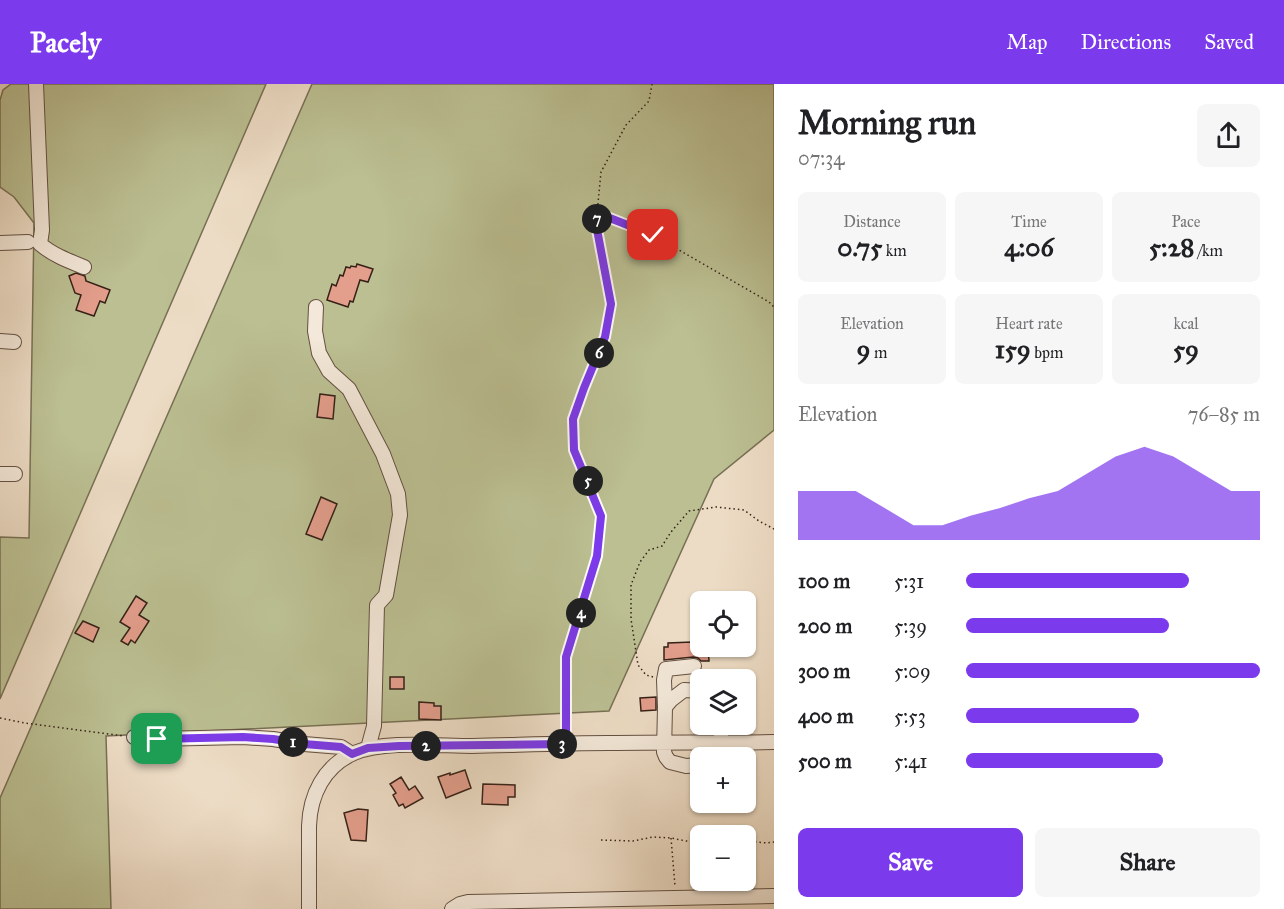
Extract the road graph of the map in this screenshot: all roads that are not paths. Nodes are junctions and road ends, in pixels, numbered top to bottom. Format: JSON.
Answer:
{"nodes":[{"id":1,"x":36,"y":84,"type":"edge"},
{"id":2,"x":28,"y":242,"type":"dead end"},
{"id":3,"x":0,"y":243,"type":"edge"},
{"id":4,"x":84,"y":267,"type":"dead end"},
{"id":5,"x":316,"y":307,"type":"dead end"},
{"id":6,"x":0,"y":474,"type":"edge"},
{"id":7,"x":15,"y":474,"type":"dead end"},
{"id":8,"x":694,"y":666,"type":"dead end"},
{"id":9,"x":690,"y":690,"type":"edge"},
{"id":10,"x":665,"y":707,"type":"junction"},
{"id":11,"x":722,"y":735,"type":"edge"},
{"id":12,"x":134,"y":737,"type":"road end"},
{"id":13,"x":664,"y":742,"type":"junction"},
{"id":14,"x":774,"y":742,"type":"edge"},
{"id":15,"x":722,"y":743,"type":"junction"},
{"id":16,"x":722,"y":747,"type":"edge"},
{"id":17,"x":368,"y":748,"type":"junction"},
{"id":18,"x":352,"y":754,"type":"junction"},
{"id":19,"x":690,"y":766,"type":"edge"},
{"id":20,"x":774,"y":896,"type":"edge"},
{"id":21,"x":676,"y":904,"type":"edge"},
{"id":22,"x":453,"y":908,"type":"edge"},
{"id":23,"x":309,"y":909,"type":"edge"}],
"edges":[{"from":1,"to":4,"type":"street"},
{"from":2,"to":3,"type":"street"},
{"from":5,"to":17,"type":"street"},
{"from":6,"to":7,"type":"street"},
{"from":8,"to":10,"type":"street"},
{"from":9,"to":10,"type":"street"},
{"from":10,"to":13,"type":"street"},
{"from":11,"to":15,"type":"street"},
{"from":12,"to":18,"type":"street"},
{"from":13,"to":15,"type":"street"},
{"from":13,"to":17,"type":"street"},
{"from":13,"to":19,"type":"street"},
{"from":14,"to":15,"type":"street"},
{"from":15,"to":16,"type":"street"},
{"from":17,"to":18,"type":"street"},
{"from":18,"to":23,"type":"street"},
{"from":20,"to":21,"type":"street"},
{"from":21,"to":22,"type":"street"}]}
